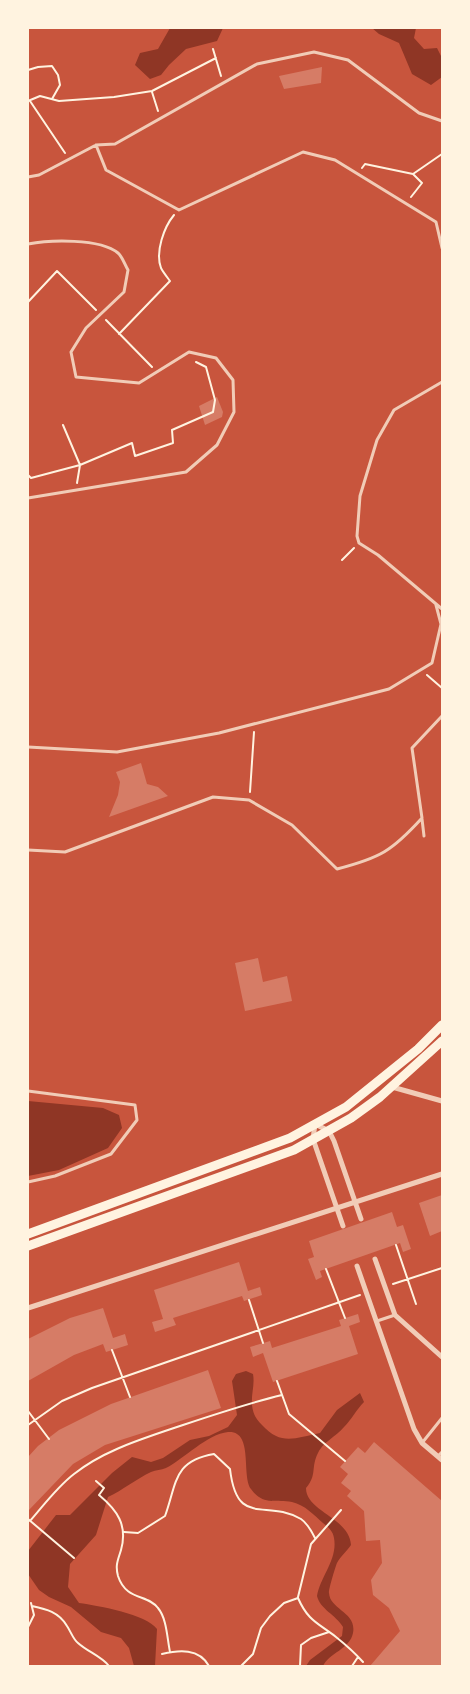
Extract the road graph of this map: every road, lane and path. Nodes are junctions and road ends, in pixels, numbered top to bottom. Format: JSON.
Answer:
{"nodes":[{"id":1,"x":213,"y":49,"type":"dead end"},
{"id":2,"x":216,"y":58,"type":"junction"},
{"id":3,"x":28,"y":70,"type":"edge"},
{"id":4,"x":224,"y":83,"type":"junction"},
{"id":5,"x":152,"y":91,"type":"junction"},
{"id":6,"x":52,"y":99,"type":"junction"},
{"id":7,"x":29,"y":101,"type":"edge"},
{"id":8,"x":160,"y":118,"type":"junction"},
{"id":9,"x":442,"y":120,"type":"edge"},
{"id":10,"x":96,"y":146,"type":"junction"},
{"id":11,"x":442,"y":156,"type":"edge"},
{"id":12,"x":69,"y":160,"type":"junction"},
{"id":13,"x":356,"y":173,"type":"junction"},
{"id":14,"x":413,"y":174,"type":"junction"},
{"id":15,"x":28,"y":177,"type":"edge"},
{"id":16,"x":406,"y":203,"type":"junction"},
{"id":17,"x":179,"y":210,"type":"junction"},
{"id":18,"x":28,"y":244,"type":"edge"},
{"id":19,"x":442,"y":248,"type":"edge"},
{"id":20,"x":28,"y":302,"type":"edge"},
{"id":21,"x":98,"y":313,"type":"dead end"},
{"id":22,"x":106,"y":320,"type":"dead end"},
{"id":23,"x":120,"y":334,"type":"junction"},
{"id":24,"x":189,"y":358,"type":"dead end"},
{"id":25,"x":157,"y":371,"type":"dead end"},
{"id":26,"x":442,"y":382,"type":"edge"},
{"id":27,"x":63,"y":425,"type":"dead end"},
{"id":28,"x":80,"y":465,"type":"junction"},
{"id":29,"x":28,"y":475,"type":"edge"},
{"id":30,"x":76,"y":492,"type":"dead end"},
{"id":31,"x":28,"y":498,"type":"edge"},
{"id":32,"x":359,"y":543,"type":"junction"},
{"id":33,"x":342,"y":560,"type":"dead end"},
{"id":34,"x":436,"y":605,"type":"junction"},
{"id":35,"x":442,"y":609,"type":"edge"},
{"id":36,"x":421,"y":670,"type":"junction"},
{"id":37,"x":442,"y":688,"type":"edge"},
{"id":38,"x":442,"y":716,"type":"edge"},
{"id":39,"x":254,"y":724,"type":"junction"},
{"id":40,"x":28,"y":747,"type":"edge"},
{"id":41,"x":249,"y":800,"type":"junction"},
{"id":42,"x":422,"y":818,"type":"junction"},
{"id":43,"x":424,"y":836,"type":"dead end"},
{"id":44,"x":28,"y":850,"type":"edge"},
{"id":45,"x":442,"y":1025,"type":"edge"},
{"id":46,"x":442,"y":1042,"type":"edge"},
{"id":47,"x":392,"y":1087,"type":"junction"},
{"id":48,"x":28,"y":1091,"type":"edge"},
{"id":49,"x":442,"y":1101,"type":"edge"},
{"id":50,"x":315,"y":1124,"type":"junction"},
{"id":51,"x":328,"y":1130,"type":"junction"},
{"id":52,"x":313,"y":1139,"type":"junction"},
{"id":53,"x":442,"y":1174,"type":"edge"},
{"id":54,"x":28,"y":1182,"type":"edge"},
{"id":55,"x":355,"y":1202,"type":"junction"},
{"id":56,"x":337,"y":1208,"type":"junction"},
{"id":57,"x":361,"y":1219,"type":"dead end"},
{"id":58,"x":343,"y":1226,"type":"dead end"},
{"id":59,"x":28,"y":1234,"type":"edge"},
{"id":60,"x":396,"y":1245,"type":"dead end"},
{"id":61,"x":28,"y":1246,"type":"edge"},
{"id":62,"x":375,"y":1259,"type":"dead end"},
{"id":63,"x":357,"y":1266,"type":"dead end"},
{"id":64,"x":442,"y":1268,"type":"edge"},
{"id":65,"x":326,"y":1269,"type":"dead end"},
{"id":66,"x":408,"y":1280,"type":"junction"},
{"id":67,"x":390,"y":1285,"type":"dead end"},
{"id":68,"x":364,"y":1294,"type":"dead end"},
{"id":69,"x":249,"y":1300,"type":"dead end"},
{"id":70,"x":339,"y":1302,"type":"junction"},
{"id":71,"x":416,"y":1304,"type":"dead end"},
{"id":72,"x":28,"y":1308,"type":"edge"},
{"id":73,"x":394,"y":1315,"type":"junction"},
{"id":74,"x":345,"y":1318,"type":"dead end"},
{"id":75,"x":377,"y":1321,"type":"junction"},
{"id":76,"x":259,"y":1330,"type":"junction"},
{"id":77,"x":263,"y":1343,"type":"dead end"},
{"id":78,"x":112,"y":1350,"type":"dead end"},
{"id":79,"x":442,"y":1357,"type":"edge"},
{"id":80,"x":122,"y":1376,"type":"junction"},
{"id":81,"x":277,"y":1381,"type":"dead end"},
{"id":82,"x":282,"y":1394,"type":"junction"},
{"id":83,"x":130,"y":1397,"type":"dead end"},
{"id":84,"x":28,"y":1410,"type":"edge"},
{"id":85,"x":442,"y":1418,"type":"edge"},
{"id":86,"x":34,"y":1419,"type":"junction"},
{"id":87,"x":28,"y":1425,"type":"edge"},
{"id":88,"x":49,"y":1439,"type":"dead end"},
{"id":89,"x":422,"y":1442,"type":"junction"},
{"id":90,"x":442,"y":1452,"type":"edge"},
{"id":91,"x":440,"y":1458,"type":"edge"},
{"id":92,"x":345,"y":1461,"type":"dead end"},
{"id":93,"x":96,"y":1481,"type":"dead end"},
{"id":94,"x":340,"y":1510,"type":"dead end"},
{"id":95,"x":29,"y":1520,"type":"edge"},
{"id":96,"x":124,"y":1532,"type":"junction"},
{"id":97,"x":315,"y":1538,"type":"junction"},
{"id":98,"x":74,"y":1558,"type":"dead end"},
{"id":99,"x":298,"y":1598,"type":"junction"},
{"id":100,"x":28,"y":1627,"type":"edge"},
{"id":101,"x":329,"y":1632,"type":"junction"},
{"id":102,"x":170,"y":1652,"type":"junction"},
{"id":103,"x":162,"y":1654,"type":"dead end"},
{"id":104,"x":358,"y":1657,"type":"junction"},
{"id":105,"x":363,"y":1662,"type":"dead end"},
{"id":106,"x":109,"y":1666,"type":"edge"},
{"id":107,"x":209,"y":1666,"type":"edge"},
{"id":108,"x":241,"y":1666,"type":"edge"},
{"id":109,"x":300,"y":1666,"type":"edge"},
{"id":110,"x":352,"y":1666,"type":"edge"}],
"edges":[{"from":1,"to":2,"type":"path"},
{"from":2,"to":4,"type":"path"},
{"from":2,"to":5,"type":"path"},
{"from":3,"to":6,"type":"path"},
{"from":4,"to":8,"type":"lane"},
{"from":4,"to":9,"type":"lane"},
{"from":5,"to":6,"type":"path"},
{"from":5,"to":8,"type":"path"},
{"from":6,"to":7,"type":"path"},
{"from":7,"to":12,"type":"path"},
{"from":8,"to":10,"type":"lane"},
{"from":10,"to":12,"type":"lane"},
{"from":10,"to":17,"type":"lane"},
{"from":11,"to":14,"type":"path"},
{"from":12,"to":15,"type":"lane"},
{"from":13,"to":14,"type":"path"},
{"from":13,"to":16,"type":"lane"},
{"from":13,"to":17,"type":"lane"},
{"from":14,"to":16,"type":"path"},
{"from":16,"to":19,"type":"lane"},
{"from":17,"to":23,"type":"path"},
{"from":18,"to":31,"type":"lane"},
{"from":20,"to":21,"type":"path"},
{"from":22,"to":23,"type":"path"},
{"from":23,"to":25,"type":"path"},
{"from":24,"to":28,"type":"path"},
{"from":26,"to":32,"type":"lane"},
{"from":27,"to":28,"type":"path"},
{"from":28,"to":29,"type":"path"},
{"from":28,"to":30,"type":"path"},
{"from":32,"to":33,"type":"path"},
{"from":32,"to":34,"type":"lane"},
{"from":34,"to":35,"type":"lane"},
{"from":34,"to":36,"type":"lane"},
{"from":36,"to":37,"type":"path"},
{"from":36,"to":39,"type":"lane"},
{"from":38,"to":42,"type":"lane"},
{"from":39,"to":40,"type":"lane"},
{"from":39,"to":41,"type":"path"},
{"from":41,"to":42,"type":"lane"},
{"from":41,"to":44,"type":"lane"},
{"from":42,"to":43,"type":"lane"},
{"from":45,"to":50,"type":"main road"},
{"from":46,"to":47,"type":"main road"},
{"from":47,"to":49,"type":"street"},
{"from":47,"to":51,"type":"main road"},
{"from":48,"to":54,"type":"lane"},
{"from":50,"to":51,"type":"street"},
{"from":50,"to":52,"type":"street"},
{"from":50,"to":59,"type":"main road"},
{"from":51,"to":52,"type":"main road"},
{"from":51,"to":55,"type":"street"},
{"from":52,"to":56,"type":"street"},
{"from":52,"to":61,"type":"main road"},
{"from":53,"to":55,"type":"street"},
{"from":55,"to":56,"type":"street"},
{"from":55,"to":57,"type":"street"},
{"from":56,"to":58,"type":"street"},
{"from":56,"to":72,"type":"street"},
{"from":60,"to":66,"type":"path"},
{"from":62,"to":73,"type":"street"},
{"from":63,"to":75,"type":"street"},
{"from":64,"to":66,"type":"path"},
{"from":65,"to":70,"type":"path"},
{"from":66,"to":67,"type":"path"},
{"from":66,"to":71,"type":"path"},
{"from":68,"to":70,"type":"path"},
{"from":69,"to":76,"type":"path"},
{"from":70,"to":74,"type":"path"},
{"from":70,"to":76,"type":"path"},
{"from":73,"to":75,"type":"lane"},
{"from":73,"to":79,"type":"street"},
{"from":75,"to":89,"type":"street"},
{"from":76,"to":77,"type":"path"},
{"from":76,"to":80,"type":"path"},
{"from":78,"to":80,"type":"path"},
{"from":80,"to":83,"type":"path"},
{"from":80,"to":86,"type":"path"},
{"from":81,"to":82,"type":"path"},
{"from":82,"to":92,"type":"path"},
{"from":82,"to":95,"type":"path"},
{"from":84,"to":86,"type":"path"},
{"from":85,"to":89,"type":"lane"},
{"from":86,"to":87,"type":"path"},
{"from":86,"to":88,"type":"path"},
{"from":89,"to":91,"type":"street"},
{"from":90,"to":91,"type":"lane"},
{"from":93,"to":96,"type":"path"},
{"from":94,"to":97,"type":"path"},
{"from":95,"to":98,"type":"path"},
{"from":96,"to":97,"type":"path"},
{"from":96,"to":102,"type":"path"},
{"from":97,"to":99,"type":"path"},
{"from":99,"to":101,"type":"path"},
{"from":99,"to":108,"type":"path"},
{"from":100,"to":106,"type":"path"},
{"from":101,"to":104,"type":"path"},
{"from":101,"to":109,"type":"path"},
{"from":102,"to":103,"type":"path"},
{"from":102,"to":107,"type":"path"},
{"from":104,"to":105,"type":"path"},
{"from":104,"to":110,"type":"path"}]}
